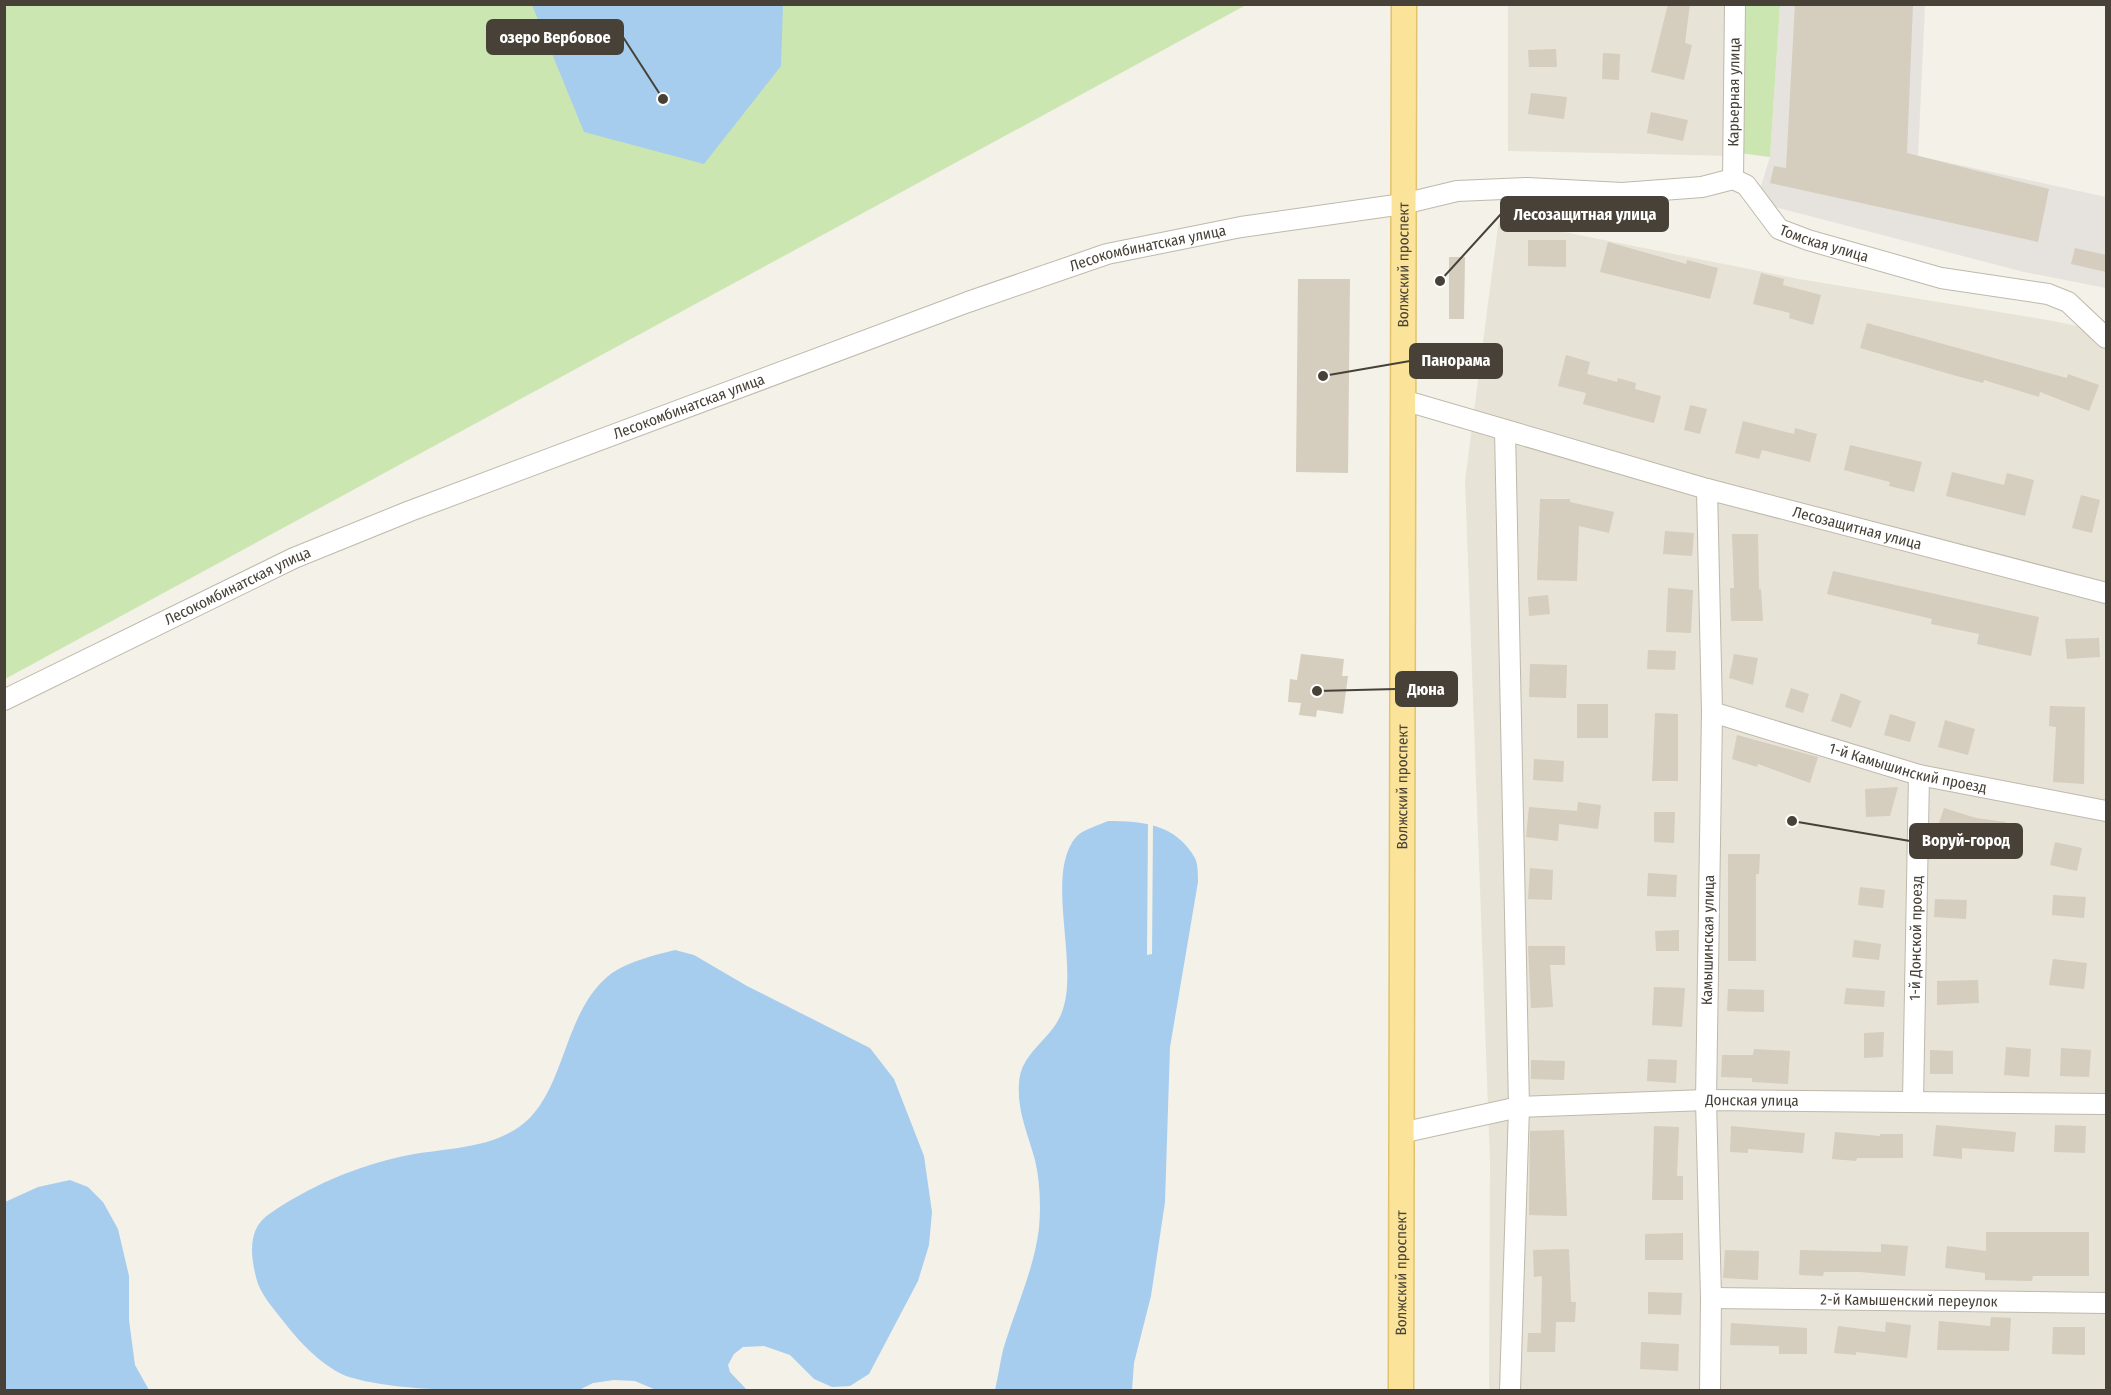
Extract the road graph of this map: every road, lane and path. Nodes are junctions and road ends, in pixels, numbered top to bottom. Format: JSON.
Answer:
{"nodes":[{"id":1,"x":1404,"y":4,"type":"edge"},
{"id":2,"x":1735,"y":4,"type":"edge"},
{"id":3,"x":1733,"y":179,"type":"junction"},
{"id":4,"x":1403,"y":204,"type":"junction"},
{"id":5,"x":2106,"y":338,"type":"edge"},
{"id":6,"x":1402,"y":400,"type":"junction"},
{"id":7,"x":1505,"y":430,"type":"junction"},
{"id":8,"x":1707,"y":489,"type":"junction"},
{"id":9,"x":2106,"y":593,"type":"edge"},
{"id":10,"x":4,"y":700,"type":"edge"},
{"id":11,"x":1712,"y":711,"type":"junction"},
{"id":12,"x":1919,"y":775,"type":"junction"},
{"id":13,"x":2106,"y":811,"type":"edge"},
{"id":14,"x":1706,"y":1100,"type":"junction"},
{"id":15,"x":1913,"y":1100,"type":"junction"},
{"id":16,"x":2106,"y":1104,"type":"edge"},
{"id":17,"x":1520,"y":1107,"type":"junction"},
{"id":18,"x":1401,"y":1133,"type":"junction"},
{"id":19,"x":1711,"y":1298,"type":"junction"},
{"id":20,"x":2106,"y":1303,"type":"edge"},
{"id":21,"x":1401,"y":1390,"type":"edge"},
{"id":22,"x":1510,"y":1390,"type":"edge"},
{"id":23,"x":1710,"y":1390,"type":"edge"}],
"edges":[{"from":1,"to":4,"type":"main road","name":"Волжский проспект"},
{"from":2,"to":3,"type":"street","name":"Карьерная улица"},
{"from":3,"to":4,"type":"street"},
{"from":3,"to":5,"type":"street","name":"Томская улица"},
{"from":4,"to":6,"type":"main road","name":"Волжский проспект"},
{"from":4,"to":10,"type":"street","name":"Лесокомбинатская улица"},
{"from":6,"to":7,"type":"street","name":"Лесозащитная улица"},
{"from":6,"to":18,"type":"main road","name":"Волжский проспект"},
{"from":7,"to":8,"type":"street","name":"Лесозащитная улица"},
{"from":7,"to":17,"type":"street"},
{"from":8,"to":9,"type":"street","name":"Лесозащитная улица"},
{"from":8,"to":11,"type":"street","name":"Камышинская улица"},
{"from":11,"to":12,"type":"street","name":"1-й Камышинский проезд"},
{"from":11,"to":14,"type":"street","name":"Камышинская улица"},
{"from":12,"to":13,"type":"street","name":"1-й Камышинский проезд"},
{"from":12,"to":15,"type":"street","name":"1-й Донской проезд"},
{"from":14,"to":15,"type":"street","name":"Донская улица"},
{"from":14,"to":17,"type":"street","name":"Донская улица"},
{"from":14,"to":19,"type":"street","name":"Камышинская улица"},
{"from":15,"to":16,"type":"street","name":"Донская улица"},
{"from":17,"to":18,"type":"street","name":"Донская улица"},
{"from":17,"to":22,"type":"street"},
{"from":18,"to":21,"type":"main road","name":"Волжский проспект"},
{"from":19,"to":20,"type":"street","name":"2-й Камышенский переулок"},
{"from":19,"to":23,"type":"street","name":"Камышинская улица"}]}
